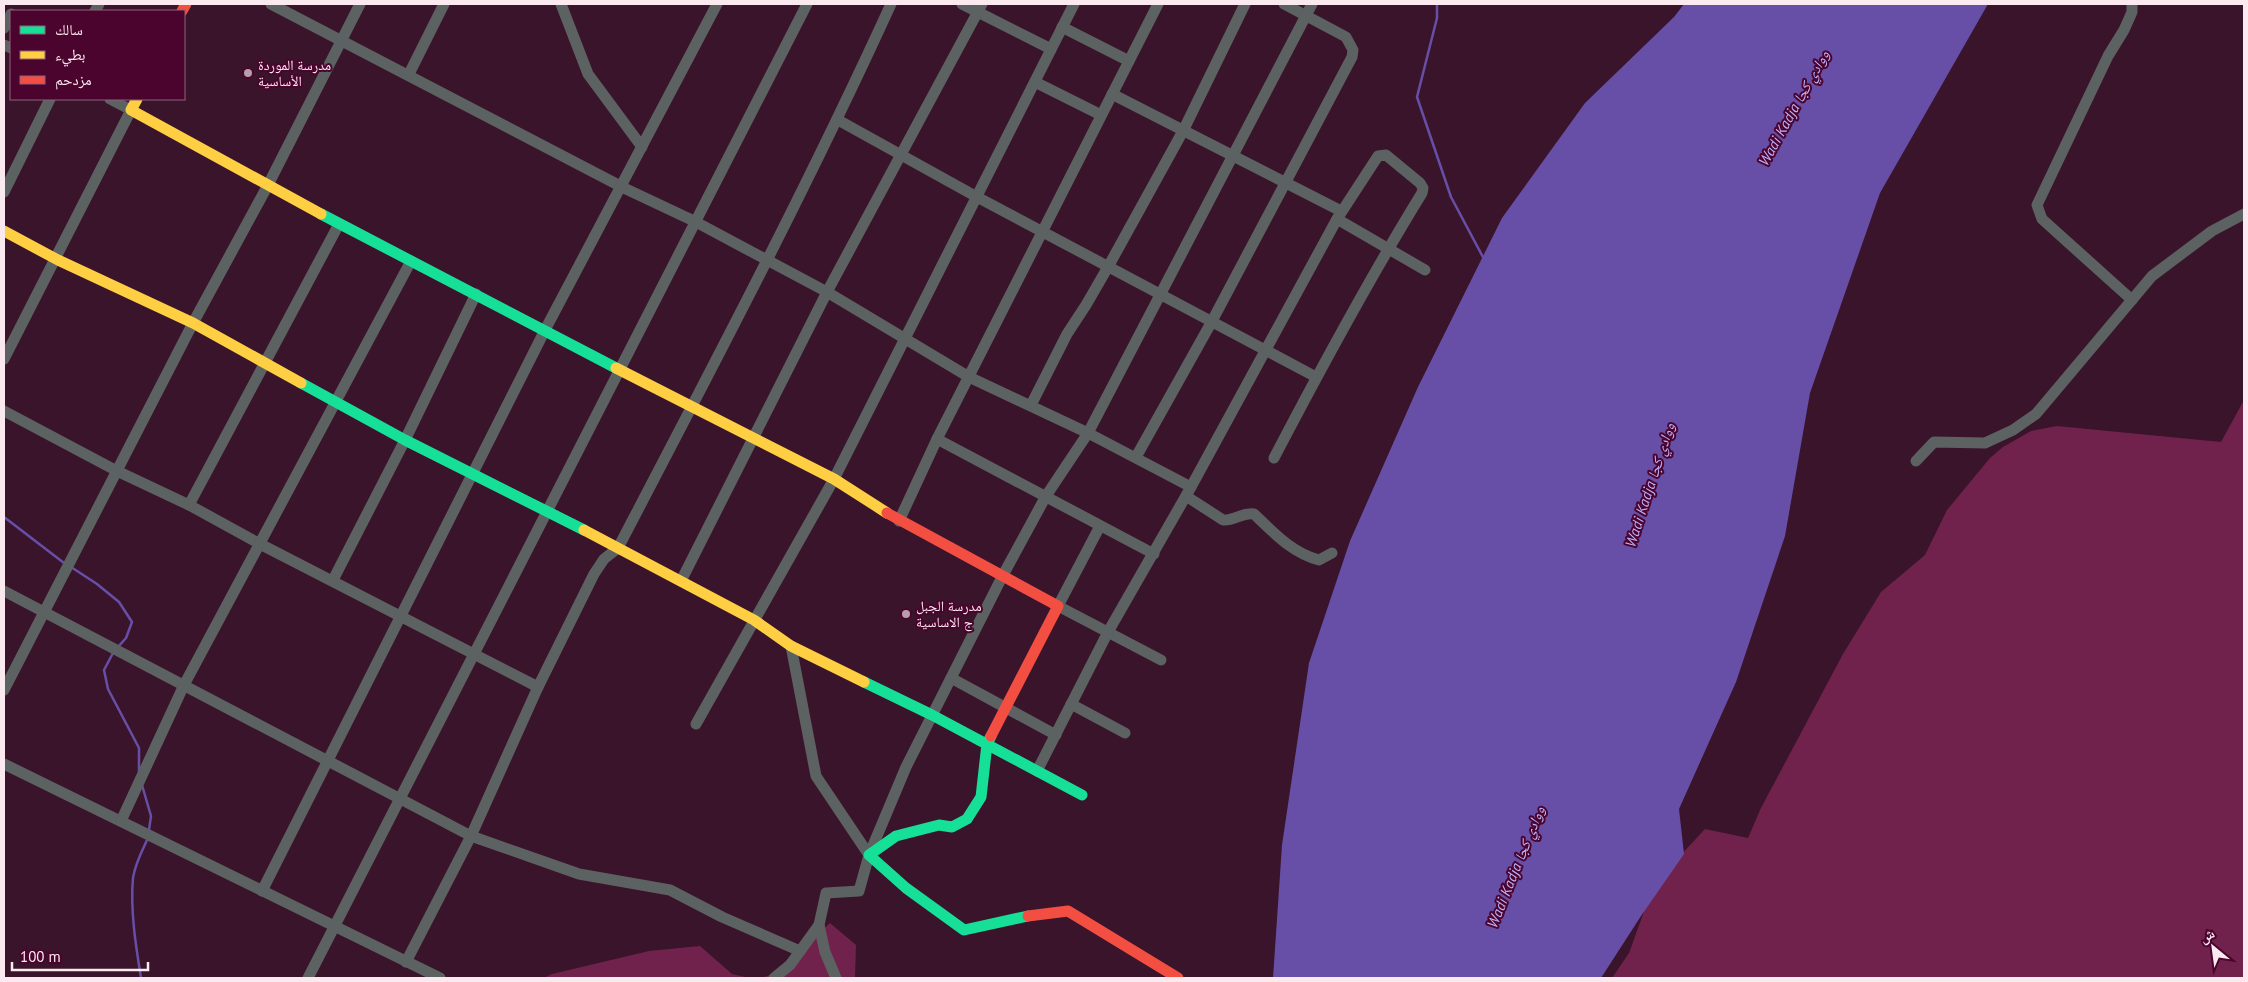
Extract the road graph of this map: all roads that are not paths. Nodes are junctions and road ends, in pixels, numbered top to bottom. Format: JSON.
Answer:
{"nodes":[{"id":1,"x":273,"y":4,"type":"edge"},
{"id":2,"x":360,"y":4,"type":"edge"},
{"id":3,"x":444,"y":4,"type":"edge"},
{"id":4,"x":561,"y":4,"type":"edge"},
{"id":5,"x":717,"y":4,"type":"edge"},
{"id":6,"x":807,"y":4,"type":"edge"},
{"id":7,"x":891,"y":4,"type":"edge"},
{"id":8,"x":962,"y":4,"type":"edge"},
{"id":9,"x":1074,"y":4,"type":"edge"},
{"id":10,"x":1158,"y":4,"type":"edge"},
{"id":11,"x":1245,"y":4,"type":"edge"},
{"id":12,"x":1284,"y":4,"type":"edge"},
{"id":13,"x":1312,"y":4,"type":"edge"},
{"id":14,"x":2132,"y":4,"type":"edge"},
{"id":15,"x":980,"y":8,"type":"edge"},
{"id":16,"x":10,"y":16,"type":"edge"},
{"id":17,"x":1306,"y":16,"type":"junction"},
{"id":18,"x":1062,"y":27,"type":"junction"},
{"id":19,"x":4,"y":28,"type":"edge"},
{"id":20,"x":342,"y":40,"type":"junction"},
{"id":21,"x":1051,"y":49,"type":"junction"},
{"id":22,"x":1129,"y":61,"type":"junction"},
{"id":23,"x":409,"y":74,"type":"junction"},
{"id":24,"x":1035,"y":82,"type":"junction"},
{"id":25,"x":1112,"y":94,"type":"junction"},
{"id":26,"x":50,"y":100,"type":"edge"},
{"id":27,"x":112,"y":100,"type":"edge"},
{"id":28,"x":136,"y":100,"type":"edge"},
{"id":29,"x":131,"y":110,"type":"junction"},
{"id":30,"x":1101,"y":115,"type":"junction"},
{"id":31,"x":838,"y":120,"type":"junction"},
{"id":32,"x":1183,"y":131,"type":"junction"},
{"id":33,"x":642,"y":147,"type":"junction"},
{"id":34,"x":902,"y":156,"type":"junction"},
{"id":35,"x":1233,"y":156,"type":"junction"},
{"id":36,"x":1285,"y":183,"type":"junction"},
{"id":37,"x":268,"y":185,"type":"junction"},
{"id":38,"x":621,"y":186,"type":"junction"},
{"id":39,"x":4,"y":192,"type":"edge"},
{"id":40,"x":977,"y":198,"type":"junction"},
{"id":41,"x":2244,"y":214,"type":"edge"},
{"id":42,"x":1339,"y":215,"type":"junction"},
{"id":43,"x":694,"y":221,"type":"junction"},
{"id":44,"x":339,"y":224,"type":"junction"},
{"id":45,"x":1042,"y":230,"type":"junction"},
{"id":46,"x":4,"y":231,"type":"edge"},
{"id":47,"x":1388,"y":248,"type":"junction"},
{"id":48,"x":55,"y":258,"type":"junction"},
{"id":49,"x":411,"y":260,"type":"junction"},
{"id":50,"x":766,"y":261,"type":"junction"},
{"id":51,"x":1108,"y":267,"type":"junction"},
{"id":52,"x":1425,"y":270,"type":"dead end"},
{"id":53,"x":827,"y":292,"type":"junction"},
{"id":54,"x":476,"y":294,"type":"junction"},
{"id":55,"x":1158,"y":295,"type":"junction"},
{"id":56,"x":2132,"y":300,"type":"junction"},
{"id":57,"x":193,"y":323,"type":"junction"},
{"id":58,"x":1211,"y":323,"type":"junction"},
{"id":59,"x":545,"y":330,"type":"junction"},
{"id":60,"x":906,"y":341,"type":"junction"},
{"id":61,"x":1265,"y":351,"type":"junction"},
{"id":62,"x":4,"y":359,"type":"edge"},
{"id":63,"x":263,"y":364,"type":"junction"},
{"id":64,"x":618,"y":368,"type":"junction"},
{"id":65,"x":969,"y":377,"type":"junction"},
{"id":66,"x":1316,"y":377,"type":"junction"},
{"id":67,"x":337,"y":402,"type":"junction"},
{"id":68,"x":1031,"y":405,"type":"junction"},
{"id":69,"x":692,"y":407,"type":"junction"},
{"id":70,"x":4,"y":411,"type":"edge"},
{"id":71,"x":1088,"y":433,"type":"junction"},
{"id":72,"x":753,"y":438,"type":"junction"},
{"id":73,"x":937,"y":439,"type":"junction"},
{"id":74,"x":405,"y":440,"type":"junction"},
{"id":75,"x":1136,"y":458,"type":"junction"},
{"id":76,"x":1274,"y":458,"type":"dead end"},
{"id":77,"x":1916,"y":462,"type":"dead end"},
{"id":78,"x":117,"y":470,"type":"junction"},
{"id":79,"x":473,"y":474,"type":"junction"},
{"id":80,"x":834,"y":480,"type":"junction"},
{"id":81,"x":1189,"y":492,"type":"junction"},
{"id":82,"x":1046,"y":496,"type":"junction"},
{"id":83,"x":189,"y":505,"type":"junction"},
{"id":84,"x":548,"y":511,"type":"junction"},
{"id":85,"x":899,"y":521,"type":"junction"},
{"id":86,"x":1100,"y":526,"type":"junction"},
{"id":87,"x":260,"y":544,"type":"junction"},
{"id":88,"x":618,"y":548,"type":"junction"},
{"id":89,"x":1332,"y":553,"type":"dead end"},
{"id":90,"x":1154,"y":554,"type":"junction"},
{"id":91,"x":1002,"y":576,"type":"junction"},
{"id":92,"x":333,"y":580,"type":"junction"},
{"id":93,"x":681,"y":582,"type":"junction"},
{"id":94,"x":4,"y":590,"type":"edge"},
{"id":95,"x":1058,"y":606,"type":"junction"},
{"id":96,"x":44,"y":612,"type":"junction"},
{"id":97,"x":402,"y":616,"type":"junction"},
{"id":98,"x":754,"y":620,"type":"junction"},
{"id":99,"x":1108,"y":632,"type":"junction"},
{"id":100,"x":791,"y":646,"type":"junction"},
{"id":101,"x":475,"y":654,"type":"junction"},
{"id":102,"x":1160,"y":660,"type":"dead end"},
{"id":103,"x":951,"y":678,"type":"junction"},
{"id":104,"x":184,"y":685,"type":"junction"},
{"id":105,"x":538,"y":687,"type":"junction"},
{"id":106,"x":4,"y":690,"type":"edge"},
{"id":107,"x":1071,"y":704,"type":"junction"},
{"id":108,"x":1007,"y":707,"type":"junction"},
{"id":109,"x":932,"y":715,"type":"junction"},
{"id":110,"x":696,"y":724,"type":"dead end"},
{"id":111,"x":1125,"y":733,"type":"dead end"},
{"id":112,"x":1056,"y":735,"type":"junction"},
{"id":113,"x":987,"y":744,"type":"junction"},
{"id":114,"x":328,"y":761,"type":"junction"},
{"id":115,"x":4,"y":764,"type":"edge"},
{"id":116,"x":1037,"y":771,"type":"junction"},
{"id":117,"x":1082,"y":795,"type":"dead end"},
{"id":118,"x":400,"y":799,"type":"junction"},
{"id":119,"x":121,"y":821,"type":"junction"},
{"id":120,"x":470,"y":836,"type":"junction"},
{"id":121,"x":869,"y":855,"type":"junction"},
{"id":122,"x":262,"y":891,"type":"junction"},
{"id":123,"x":819,"y":925,"type":"junction"},
{"id":124,"x":334,"y":926,"type":"junction"},
{"id":125,"x":800,"y":951,"type":"junction"},
{"id":126,"x":406,"y":962,"type":"junction"},
{"id":127,"x":308,"y":978,"type":"edge"},
{"id":128,"x":440,"y":978,"type":"edge"},
{"id":129,"x":774,"y":978,"type":"edge"},
{"id":130,"x":836,"y":978,"type":"edge"},
{"id":131,"x":1178,"y":978,"type":"edge"}],
"edges":[{"from":1,"to":20,"type":"street"},
{"from":2,"to":20,"type":"street"},
{"from":3,"to":23,"type":"street"},
{"from":4,"to":33,"type":"street"},
{"from":5,"to":33,"type":"street"},
{"from":6,"to":43,"type":"street"},
{"from":7,"to":31,"type":"street"},
{"from":8,"to":15,"type":"street"},
{"from":9,"to":18,"type":"street"},
{"from":10,"to":22,"type":"street"},
{"from":11,"to":32,"type":"street"},
{"from":12,"to":17,"type":"street"},
{"from":13,"to":17,"type":"street"},
{"from":14,"to":56,"type":"street"},
{"from":15,"to":21,"type":"street"},
{"from":15,"to":34,"type":"street"},
{"from":16,"to":19,"type":"street"},
{"from":17,"to":35,"type":"street"},
{"from":17,"to":36,"type":"street"},
{"from":18,"to":21,"type":"street"},
{"from":18,"to":22,"type":"street"},
{"from":20,"to":23,"type":"street"},
{"from":20,"to":37,"type":"street"},
{"from":21,"to":24,"type":"street"},
{"from":22,"to":25,"type":"street"},
{"from":23,"to":38,"type":"street"},
{"from":24,"to":30,"type":"street"},
{"from":24,"to":40,"type":"street"},
{"from":25,"to":30,"type":"street"},
{"from":25,"to":32,"type":"street"},
{"from":26,"to":39,"type":"street"},
{"from":27,"to":29,"type":"street"},
{"from":28,"to":29,"type":"main road"},
{"from":29,"to":37,"type":"main road"},
{"from":29,"to":48,"type":"street"},
{"from":30,"to":45,"type":"street"},
{"from":31,"to":34,"type":"street"},
{"from":31,"to":50,"type":"street"},
{"from":32,"to":35,"type":"street"},
{"from":32,"to":51,"type":"street"},
{"from":33,"to":38,"type":"street"},
{"from":34,"to":40,"type":"street"},
{"from":34,"to":53,"type":"street"},
{"from":35,"to":36,"type":"street"},
{"from":35,"to":55,"type":"street"},
{"from":36,"to":42,"type":"street"},
{"from":36,"to":58,"type":"street"},
{"from":37,"to":44,"type":"main road"},
{"from":37,"to":57,"type":"street"},
{"from":38,"to":43,"type":"street"},
{"from":38,"to":59,"type":"street"},
{"from":40,"to":45,"type":"street"},
{"from":40,"to":60,"type":"street"},
{"from":41,"to":56,"type":"street"},
{"from":42,"to":47,"type":"street"},
{"from":42,"to":47,"type":"street"},
{"from":42,"to":61,"type":"street"},
{"from":43,"to":50,"type":"street"},
{"from":43,"to":64,"type":"street"},
{"from":44,"to":49,"type":"main road"},
{"from":44,"to":63,"type":"street"},
{"from":45,"to":51,"type":"street"},
{"from":45,"to":65,"type":"street"},
{"from":46,"to":48,"type":"main road"},
{"from":47,"to":52,"type":"street"},
{"from":47,"to":66,"type":"street"},
{"from":48,"to":57,"type":"main road"},
{"from":48,"to":62,"type":"street"},
{"from":49,"to":54,"type":"main road"},
{"from":49,"to":67,"type":"street"},
{"from":50,"to":53,"type":"street"},
{"from":50,"to":69,"type":"street"},
{"from":51,"to":55,"type":"street"},
{"from":51,"to":68,"type":"street"},
{"from":53,"to":60,"type":"street"},
{"from":53,"to":72,"type":"street"},
{"from":54,"to":59,"type":"main road"},
{"from":54,"to":74,"type":"street"},
{"from":55,"to":58,"type":"street"},
{"from":55,"to":71,"type":"street"},
{"from":56,"to":77,"type":"street"},
{"from":57,"to":63,"type":"main road"},
{"from":57,"to":78,"type":"street"},
{"from":58,"to":61,"type":"street"},
{"from":58,"to":75,"type":"street"},
{"from":59,"to":64,"type":"main road"},
{"from":59,"to":79,"type":"street"},
{"from":60,"to":65,"type":"street"},
{"from":60,"to":80,"type":"street"},
{"from":61,"to":66,"type":"street"},
{"from":61,"to":81,"type":"street"},
{"from":63,"to":67,"type":"main road"},
{"from":63,"to":83,"type":"street"},
{"from":64,"to":69,"type":"main road"},
{"from":64,"to":84,"type":"street"},
{"from":65,"to":68,"type":"street"},
{"from":65,"to":73,"type":"street"},
{"from":66,"to":76,"type":"street"},
{"from":67,"to":74,"type":"main road"},
{"from":67,"to":87,"type":"street"},
{"from":68,"to":71,"type":"street"},
{"from":69,"to":72,"type":"main road"},
{"from":69,"to":88,"type":"street"},
{"from":70,"to":78,"type":"street"},
{"from":71,"to":75,"type":"street"},
{"from":71,"to":82,"type":"street"},
{"from":72,"to":80,"type":"main road"},
{"from":72,"to":93,"type":"street"},
{"from":73,"to":82,"type":"street"},
{"from":73,"to":85,"type":"street"},
{"from":74,"to":79,"type":"main road"},
{"from":74,"to":92,"type":"street"},
{"from":75,"to":81,"type":"street"},
{"from":78,"to":83,"type":"street"},
{"from":78,"to":96,"type":"street"},
{"from":79,"to":84,"type":"main road"},
{"from":79,"to":97,"type":"street"},
{"from":80,"to":85,"type":"main road"},
{"from":80,"to":98,"type":"street"},
{"from":81,"to":89,"type":"street"},
{"from":81,"to":90,"type":"street"},
{"from":82,"to":86,"type":"street"},
{"from":82,"to":91,"type":"street"},
{"from":83,"to":87,"type":"street"},
{"from":84,"to":88,"type":"main road"},
{"from":84,"to":101,"type":"street"},
{"from":85,"to":91,"type":"main road"},
{"from":86,"to":90,"type":"street"},
{"from":86,"to":95,"type":"street"},
{"from":87,"to":92,"type":"street"},
{"from":87,"to":104,"type":"street"},
{"from":88,"to":93,"type":"main road"},
{"from":88,"to":105,"type":"street"},
{"from":90,"to":99,"type":"street"},
{"from":91,"to":95,"type":"main road"},
{"from":91,"to":103,"type":"street"},
{"from":92,"to":97,"type":"street"},
{"from":93,"to":98,"type":"main road"},
{"from":94,"to":96,"type":"street"},
{"from":95,"to":99,"type":"street"},
{"from":95,"to":108,"type":"main road"},
{"from":96,"to":104,"type":"street"},
{"from":96,"to":106,"type":"street"},
{"from":97,"to":101,"type":"street"},
{"from":97,"to":114,"type":"street"},
{"from":98,"to":100,"type":"main road"},
{"from":98,"to":110,"type":"street"},
{"from":99,"to":102,"type":"street"},
{"from":99,"to":107,"type":"street"},
{"from":100,"to":109,"type":"main road"},
{"from":100,"to":121,"type":"street"},
{"from":101,"to":105,"type":"street"},
{"from":101,"to":118,"type":"street"},
{"from":103,"to":108,"type":"street"},
{"from":103,"to":109,"type":"street"},
{"from":104,"to":114,"type":"street"},
{"from":104,"to":119,"type":"street"},
{"from":105,"to":120,"type":"street"},
{"from":107,"to":111,"type":"street"},
{"from":107,"to":112,"type":"street"},
{"from":108,"to":112,"type":"street"},
{"from":108,"to":113,"type":"main road"},
{"from":109,"to":113,"type":"main road"},
{"from":109,"to":121,"type":"street"},
{"from":112,"to":116,"type":"street"},
{"from":113,"to":116,"type":"main road"},
{"from":113,"to":121,"type":"main road"},
{"from":114,"to":118,"type":"street"},
{"from":114,"to":122,"type":"street"},
{"from":115,"to":119,"type":"street"},
{"from":116,"to":117,"type":"main road"},
{"from":118,"to":120,"type":"street"},
{"from":118,"to":124,"type":"street"},
{"from":119,"to":122,"type":"street"},
{"from":120,"to":125,"type":"street"},
{"from":120,"to":126,"type":"street"},
{"from":121,"to":123,"type":"street"},
{"from":121,"to":131,"type":"main road"},
{"from":122,"to":124,"type":"street"},
{"from":123,"to":125,"type":"street"},
{"from":123,"to":130,"type":"street"},
{"from":124,"to":126,"type":"street"},
{"from":124,"to":127,"type":"street"},
{"from":125,"to":129,"type":"street"},
{"from":126,"to":128,"type":"street"}]}
